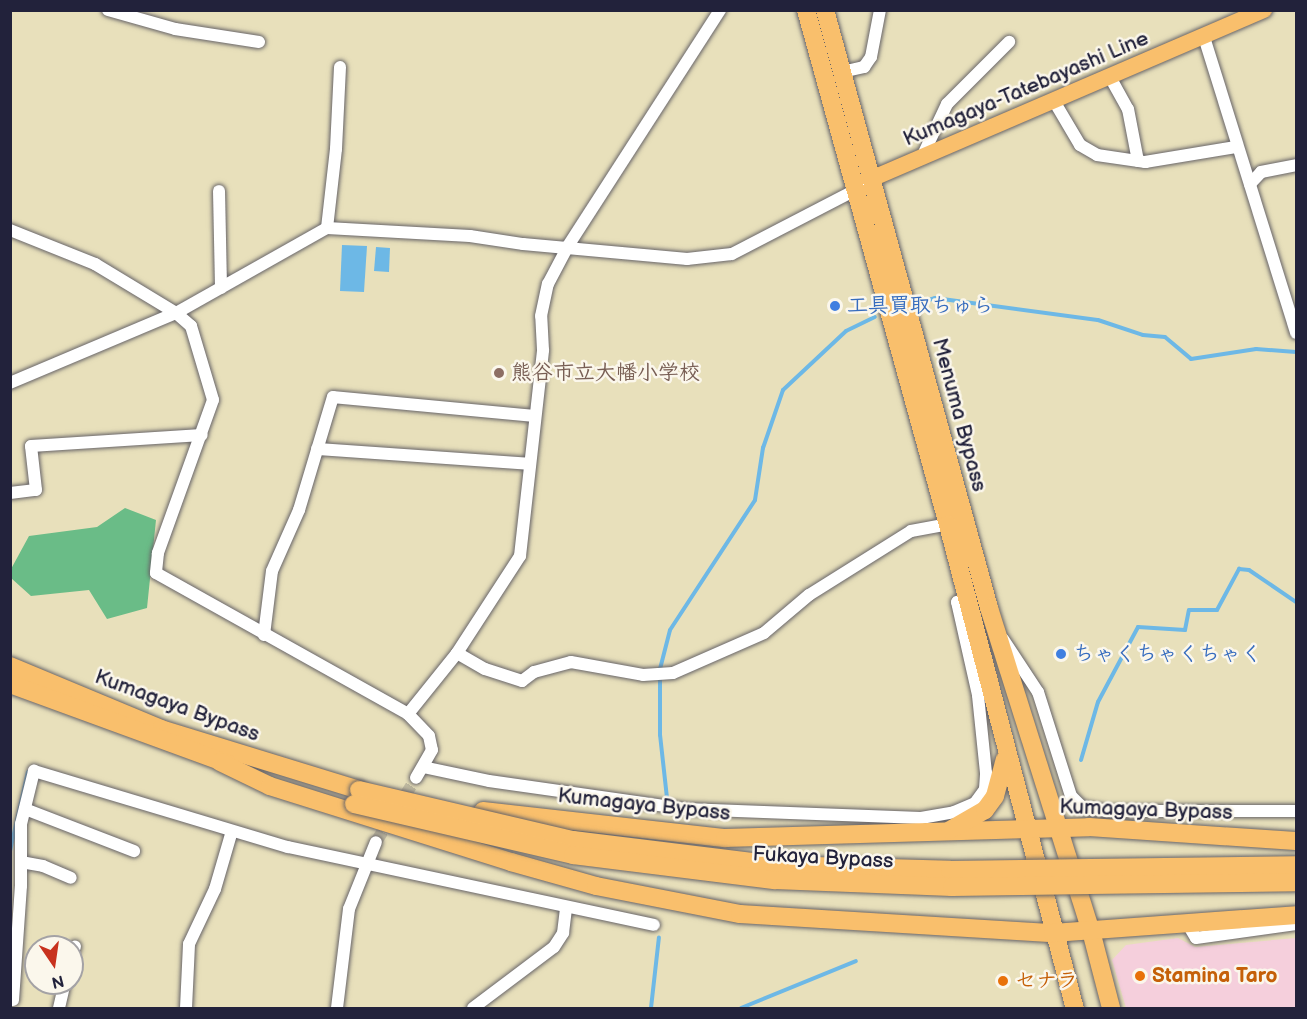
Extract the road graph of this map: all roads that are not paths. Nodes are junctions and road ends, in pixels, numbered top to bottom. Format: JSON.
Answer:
{"nodes":[{"id":1,"x":108,"y":10,"type":"edge"},
{"id":2,"x":720,"y":10,"type":"edge"},
{"id":3,"x":806,"y":10,"type":"edge"},
{"id":4,"x":825,"y":10,"type":"edge"},
{"id":5,"x":880,"y":10,"type":"edge"},
{"id":6,"x":1264,"y":10,"type":"edge"},
{"id":7,"x":1204,"y":37,"type":"junction"},
{"id":8,"x":259,"y":42,"type":"dead end"},
{"id":9,"x":1009,"y":42,"type":"dead end"},
{"id":10,"x":340,"y":66,"type":"dead end"},
{"id":11,"x":842,"y":72,"type":"junction"},
{"id":12,"x":1110,"y":77,"type":"junction"},
{"id":13,"x":1054,"y":101,"type":"junction"},
{"id":14,"x":1236,"y":147,"type":"junction"},
{"id":15,"x":922,"y":157,"type":"junction"},
{"id":16,"x":1138,"y":161,"type":"junction"},
{"id":17,"x":1296,"y":165,"type":"edge"},
{"id":18,"x":872,"y":179,"type":"junction"},
{"id":19,"x":1250,"y":184,"type":"junction"},
{"id":20,"x":219,"y":191,"type":"dead end"},
{"id":21,"x":854,"y":193,"type":"junction"},
{"id":22,"x":327,"y":228,"type":"junction"},
{"id":23,"x":10,"y":230,"type":"edge"},
{"id":24,"x":567,"y":246,"type":"junction"},
{"id":25,"x":221,"y":288,"type":"junction"},
{"id":26,"x":176,"y":313,"type":"junction"},
{"id":27,"x":1296,"y":333,"type":"edge"},
{"id":28,"x":10,"y":383,"type":"edge"},
{"id":29,"x":534,"y":416,"type":"junction"},
{"id":30,"x":202,"y":435,"type":"junction"},
{"id":31,"x":317,"y":449,"type":"junction"},
{"id":32,"x":529,"y":464,"type":"junction"},
{"id":33,"x":10,"y":493,"type":"edge"},
{"id":34,"x":956,"y":522,"type":"junction"},
{"id":35,"x":967,"y":600,"type":"junction"},
{"id":36,"x":997,"y":631,"type":"junction"},
{"id":37,"x":264,"y":635,"type":"junction"},
{"id":38,"x":457,"y":653,"type":"junction"},
{"id":39,"x":12,"y":673,"type":"edge"},
{"id":40,"x":408,"y":714,"type":"junction"},
{"id":41,"x":1005,"y":755,"type":"junction"},
{"id":42,"x":220,"y":762,"type":"junction"},
{"id":43,"x":357,"y":797,"type":"junction"},
{"id":44,"x":25,"y":809,"type":"junction"},
{"id":45,"x":1296,"y":812,"type":"edge"},
{"id":46,"x":1058,"y":828,"type":"junction"},
{"id":47,"x":1026,"y":830,"type":"junction"},
{"id":48,"x":232,"y":831,"type":"junction"},
{"id":49,"x":943,"y":833,"type":"junction"},
{"id":50,"x":1296,"y":841,"type":"edge"},
{"id":51,"x":376,"y":842,"type":"tunnel mouth"},
{"id":52,"x":134,"y":851,"type":"dead end"},
{"id":53,"x":365,"y":863,"type":"junction"},
{"id":54,"x":1296,"y":865,"type":"edge"},
{"id":55,"x":18,"y":866,"type":"edge"},
{"id":56,"x":71,"y":878,"type":"dead end"},
{"id":57,"x":1296,"y":882,"type":"edge"},
{"id":58,"x":566,"y":908,"type":"junction"},
{"id":59,"x":1296,"y":915,"type":"edge"},
{"id":60,"x":1188,"y":923,"type":"junction"},
{"id":61,"x":654,"y":924,"type":"dead end"},
{"id":62,"x":1296,"y":924,"type":"edge"},
{"id":63,"x":1091,"y":931,"type":"junction"},
{"id":64,"x":1053,"y":933,"type":"junction"},
{"id":65,"x":15,"y":1003,"type":"edge"},
{"id":66,"x":186,"y":1008,"type":"edge"},
{"id":67,"x":337,"y":1008,"type":"edge"},
{"id":68,"x":472,"y":1008,"type":"edge"},
{"id":69,"x":1075,"y":1008,"type":"edge"},
{"id":70,"x":1111,"y":1008,"type":"edge"}],
"edges":[{"from":1,"to":8,"type":"street"},
{"from":2,"to":24,"type":"street"},
{"from":3,"to":21,"type":"highway","name":"Menuma Bypass"},
{"from":4,"to":11,"type":"highway","name":"Menuma Bypass"},
{"from":5,"to":11,"type":"street"},
{"from":6,"to":7,"type":"main road","name":"Kumagaya-Tatebayashi Line"},
{"from":7,"to":12,"type":"main road","name":"Kumagaya-Tatebayashi Line"},
{"from":7,"to":14,"type":"street"},
{"from":9,"to":15,"type":"street"},
{"from":10,"to":22,"type":"street"},
{"from":11,"to":18,"type":"highway","name":"Menuma Bypass"},
{"from":12,"to":13,"type":"main road","name":"Kumagaya-Tatebayashi Line"},
{"from":12,"to":16,"type":"street"},
{"from":13,"to":15,"type":"main road","name":"Kumagaya-Tatebayashi Line"},
{"from":13,"to":16,"type":"street"},
{"from":14,"to":16,"type":"street"},
{"from":14,"to":19,"type":"street"},
{"from":15,"to":18,"type":"main road","name":"Kumagaya-Tatebayashi Line"},
{"from":17,"to":19,"type":"street"},
{"from":18,"to":21,"type":"street"},
{"from":18,"to":34,"type":"highway","name":"Menuma Bypass"},
{"from":19,"to":27,"type":"street"},
{"from":20,"to":25,"type":"street"},
{"from":21,"to":24,"type":"street"},
{"from":21,"to":34,"type":"highway","name":"Menuma Bypass"},
{"from":22,"to":24,"type":"street"},
{"from":22,"to":25,"type":"street"},
{"from":23,"to":26,"type":"street"},
{"from":24,"to":29,"type":"street"},
{"from":25,"to":26,"type":"street"},
{"from":26,"to":28,"type":"street"},
{"from":26,"to":30,"type":"street"},
{"from":29,"to":31,"type":"street"},
{"from":29,"to":32,"type":"street"},
{"from":30,"to":33,"type":"street"},
{"from":30,"to":37,"type":"street"},
{"from":31,"to":32,"type":"street"},
{"from":31,"to":37,"type":"street"},
{"from":32,"to":38,"type":"street"},
{"from":34,"to":35,"type":"highway","name":"Menuma Bypass"},
{"from":34,"to":36,"type":"highway","name":"Menuma Bypass"},
{"from":34,"to":38,"type":"street"},
{"from":35,"to":40,"type":"street"},
{"from":35,"to":41,"type":"highway","name":"Menuma Bypass"},
{"from":36,"to":45,"type":"street"},
{"from":36,"to":46,"type":"highway","name":"Menuma Bypass"},
{"from":37,"to":40,"type":"street"},
{"from":38,"to":40,"type":"street"},
{"from":39,"to":42,"type":"highway","name":"Kumagaya Bypass"},
{"from":39,"to":43,"type":"highway","name":"Kumagaya Bypass"},
{"from":41,"to":47,"type":"highway"},
{"from":41,"to":49,"type":"highway"},
{"from":42,"to":43,"type":"highway","name":"Kumagaya Bypass"},
{"from":42,"to":64,"type":"highway"},
{"from":43,"to":49,"type":"highway","name":"Kumagaya Bypass","bridge":true},
{"from":43,"to":54,"type":"highway","name":"Fukaya Bypass","bridge":true},
{"from":43,"to":57,"type":"highway","name":"Fukaya Bypass","bridge":true},
{"from":44,"to":48,"type":"street"},
{"from":44,"to":52,"type":"street"},
{"from":44,"to":55,"type":"street"},
{"from":46,"to":47,"type":"highway","name":"Kumagaya Bypass"},
{"from":46,"to":50,"type":"highway","name":"Kumagaya Bypass"},
{"from":46,"to":63,"type":"highway"},
{"from":47,"to":49,"type":"highway","name":"Kumagaya Bypass"},
{"from":47,"to":64,"type":"highway"},
{"from":48,"to":53,"type":"street"},
{"from":48,"to":66,"type":"street"},
{"from":51,"to":53,"type":"street"},
{"from":53,"to":58,"type":"street"},
{"from":53,"to":67,"type":"street"},
{"from":55,"to":56,"type":"street"},
{"from":55,"to":65,"type":"street"},
{"from":58,"to":61,"type":"street"},
{"from":58,"to":68,"type":"street"},
{"from":59,"to":60,"type":"highway"},
{"from":60,"to":62,"type":"street"},
{"from":60,"to":63,"type":"highway"},
{"from":63,"to":64,"type":"highway"},
{"from":63,"to":70,"type":"highway"},
{"from":64,"to":69,"type":"highway"}]}
